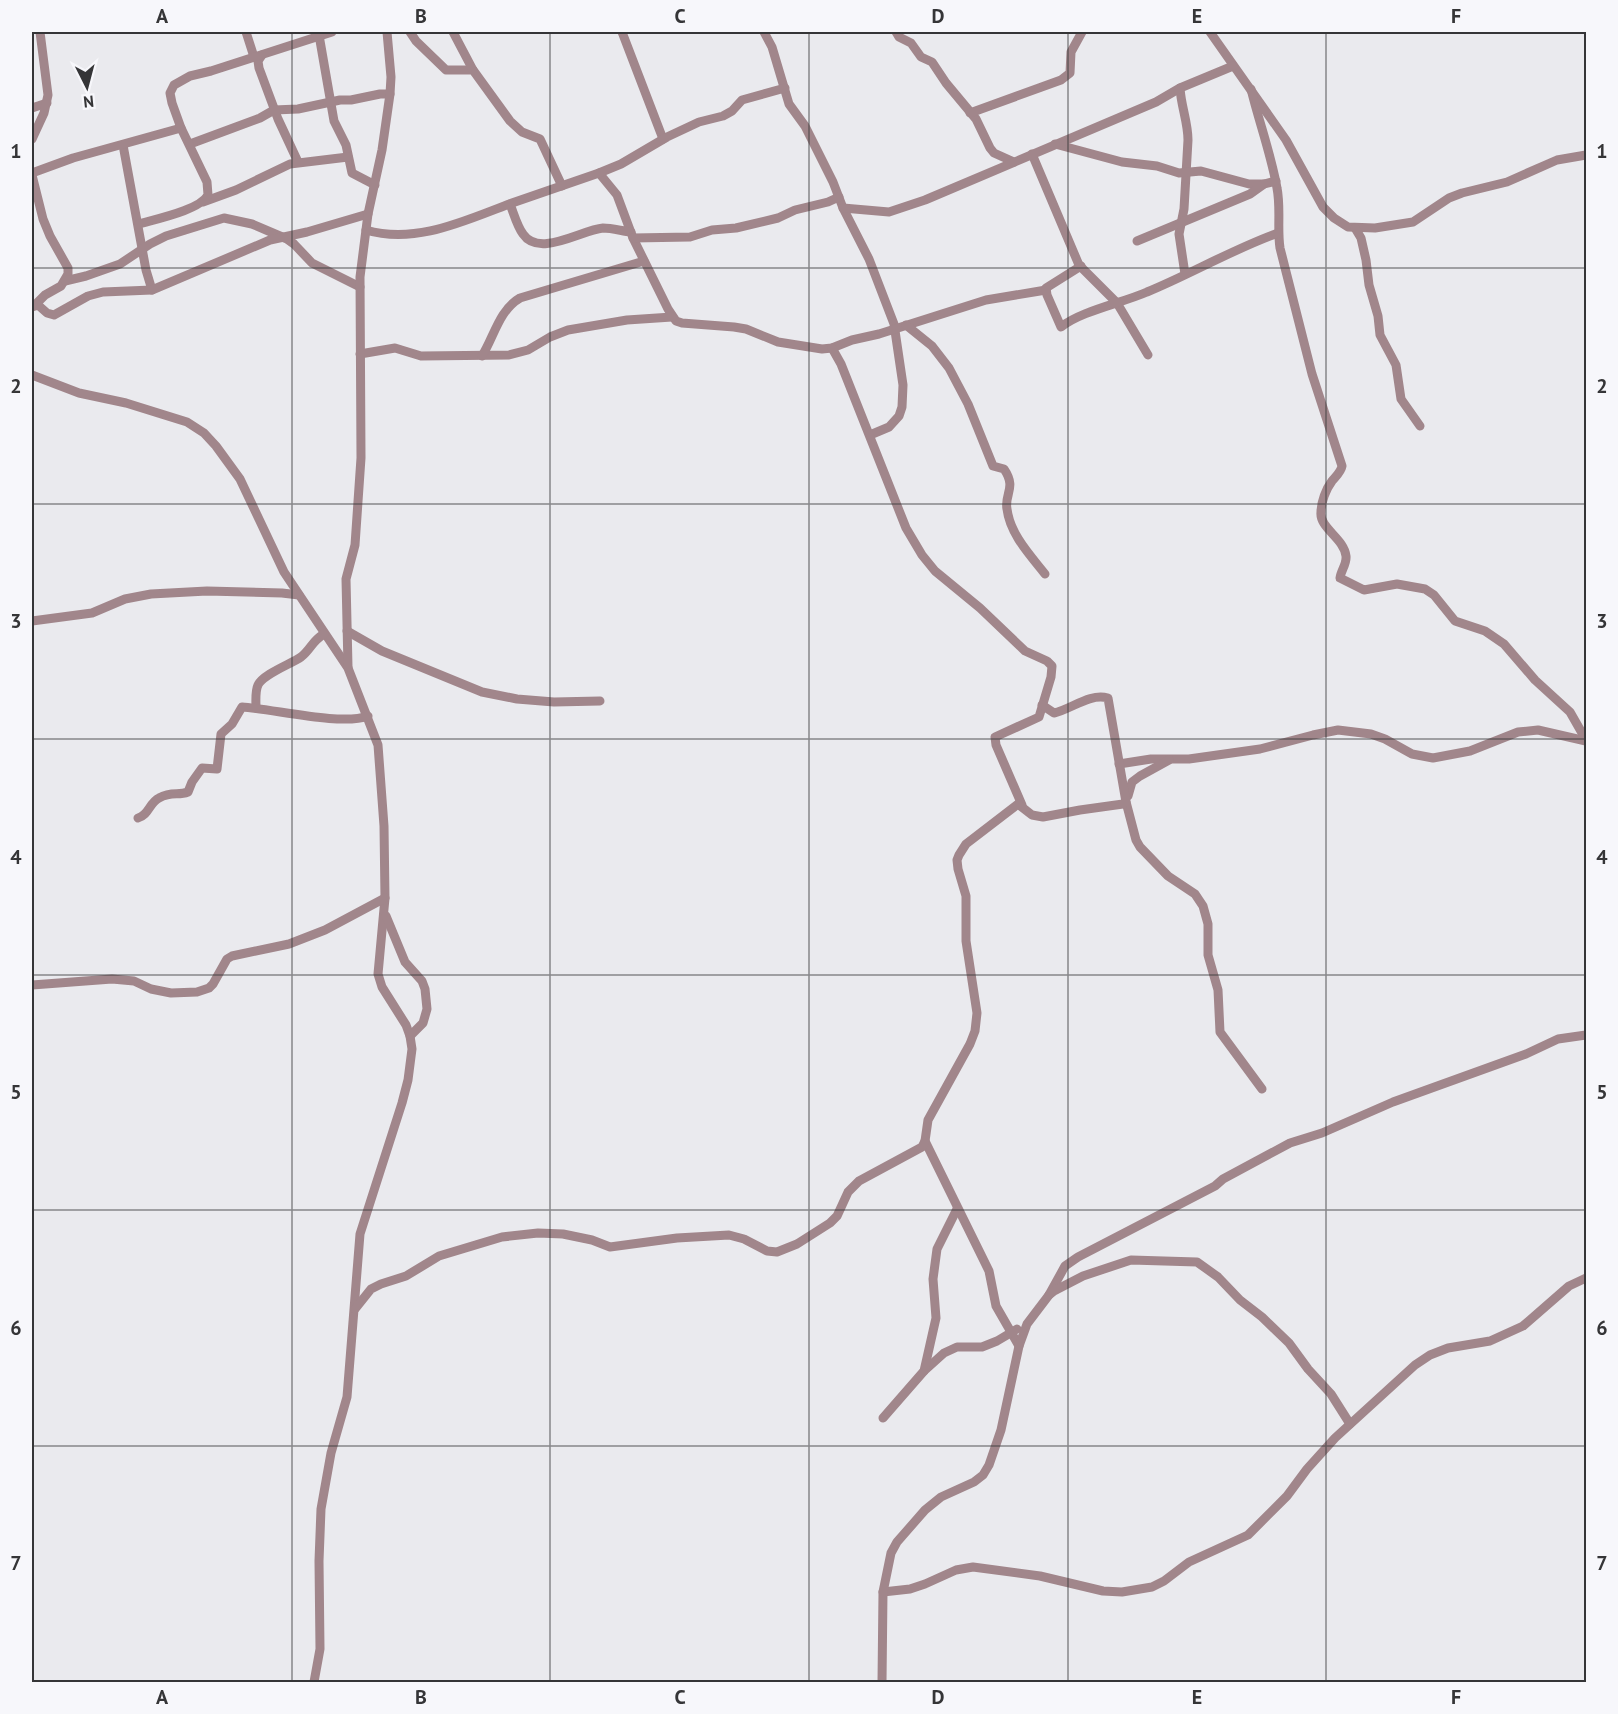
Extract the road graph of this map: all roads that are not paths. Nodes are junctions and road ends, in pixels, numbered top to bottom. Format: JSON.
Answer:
{"nodes":[{"id":1,"x":40,"y":32,"type":"edge"},
{"id":2,"x":246,"y":32,"type":"edge"},
{"id":3,"x":332,"y":32,"type":"edge"},
{"id":4,"x":387,"y":32,"type":"edge"},
{"id":5,"x":410,"y":32,"type":"edge"},
{"id":6,"x":453,"y":32,"type":"edge"},
{"id":7,"x":622,"y":32,"type":"edge"},
{"id":8,"x":896,"y":32,"type":"edge"},
{"id":9,"x":1082,"y":32,"type":"edge"},
{"id":10,"x":1210,"y":32,"type":"edge"},
{"id":11,"x":768,"y":33,"type":"edge"},
{"id":12,"x":319,"y":35,"type":"junction"},
{"id":13,"x":258,"y":56,"type":"junction"},
{"id":14,"x":1233,"y":66,"type":"junction"},
{"id":15,"x":472,"y":70,"type":"junction"},
{"id":16,"x":785,"y":88,"type":"junction"},
{"id":17,"x":1180,"y":88,"type":"junction"},
{"id":18,"x":1251,"y":89,"type":"junction"},
{"id":19,"x":390,"y":94,"type":"junction"},
{"id":20,"x":330,"y":102,"type":"junction"},
{"id":21,"x":47,"y":103,"type":"junction"},
{"id":22,"x":32,"y":108,"type":"edge"},
{"id":23,"x":274,"y":110,"type":"junction"},
{"id":24,"x":970,"y":113,"type":"junction"},
{"id":25,"x":181,"y":128,"type":"junction"},
{"id":26,"x":32,"y":139,"type":"edge"},
{"id":27,"x":663,"y":139,"type":"junction"},
{"id":28,"x":190,"y":144,"type":"junction"},
{"id":29,"x":1055,"y":144,"type":"junction"},
{"id":30,"x":123,"y":145,"type":"junction"},
{"id":31,"x":1032,"y":154,"type":"junction"},
{"id":32,"x":1587,"y":155,"type":"edge"},
{"id":33,"x":348,"y":158,"type":"junction"},
{"id":34,"x":298,"y":162,"type":"junction"},
{"id":35,"x":1014,"y":162,"type":"junction"},
{"id":36,"x":1187,"y":171,"type":"junction"},
{"id":37,"x":599,"y":173,"type":"junction"},
{"id":38,"x":32,"y":174,"type":"edge"},
{"id":39,"x":1276,"y":181,"type":"junction"},
{"id":40,"x":1264,"y":184,"type":"junction"},
{"id":41,"x":375,"y":185,"type":"junction"},
{"id":42,"x":562,"y":186,"type":"junction"},
{"id":43,"x":839,"y":196,"type":"junction"},
{"id":44,"x":202,"y":202,"type":"junction"},
{"id":45,"x":510,"y":204,"type":"junction"},
{"id":46,"x":843,"y":208,"type":"junction"},
{"id":47,"x":368,"y":214,"type":"junction"},
{"id":48,"x":1181,"y":223,"type":"junction"},
{"id":49,"x":139,"y":225,"type":"junction"},
{"id":50,"x":1355,"y":228,"type":"junction"},
{"id":51,"x":366,"y":230,"type":"junction"},
{"id":52,"x":1278,"y":233,"type":"junction"},
{"id":53,"x":632,"y":235,"type":"junction"},
{"id":54,"x":284,"y":238,"type":"junction"},
{"id":55,"x":1137,"y":241,"type":"dead end"},
{"id":56,"x":143,"y":249,"type":"junction"},
{"id":57,"x":644,"y":261,"type":"junction"},
{"id":58,"x":1081,"y":266,"type":"junction"},
{"id":59,"x":1185,"y":274,"type":"junction"},
{"id":60,"x":65,"y":281,"type":"junction"},
{"id":61,"x":360,"y":287,"type":"junction"},
{"id":62,"x":152,"y":290,"type":"junction"},
{"id":63,"x":1046,"y":290,"type":"junction"},
{"id":64,"x":1117,"y":303,"type":"junction"},
{"id":65,"x":33,"y":306,"type":"edge"},
{"id":66,"x":672,"y":317,"type":"junction"},
{"id":67,"x":906,"y":325,"type":"junction"},
{"id":68,"x":894,"y":328,"type":"junction"},
{"id":69,"x":832,"y":348,"type":"junction"},
{"id":70,"x":360,"y":354,"type":"junction"},
{"id":71,"x":1148,"y":355,"type":"dead end"},
{"id":72,"x":482,"y":356,"type":"junction"},
{"id":73,"x":32,"y":375,"type":"edge"},
{"id":74,"x":1420,"y":426,"type":"dead end"},
{"id":75,"x":870,"y":435,"type":"junction"},
{"id":76,"x":1045,"y":574,"type":"dead end"},
{"id":77,"x":299,"y":595,"type":"junction"},
{"id":78,"x":32,"y":621,"type":"edge"},
{"id":79,"x":324,"y":634,"type":"junction"},
{"id":80,"x":347,"y":636,"type":"junction"},
{"id":81,"x":333,"y":646,"type":"junction"},
{"id":82,"x":348,"y":668,"type":"junction"},
{"id":83,"x":600,"y":701,"type":"dead end"},
{"id":84,"x":1042,"y":705,"type":"junction"},
{"id":85,"x":256,"y":708,"type":"junction"},
{"id":86,"x":368,"y":716,"type":"junction"},
{"id":87,"x":1587,"y":740,"type":"edge"},
{"id":88,"x":1171,"y":760,"type":"junction"},
{"id":89,"x":1119,"y":764,"type":"junction"},
{"id":90,"x":1126,"y":800,"type":"junction"},
{"id":91,"x":1022,"y":805,"type":"junction"},
{"id":92,"x":138,"y":818,"type":"dead end"},
{"id":93,"x":385,"y":898,"type":"junction"},
{"id":94,"x":385,"y":913,"type":"junction"},
{"id":95,"x":32,"y":985,"type":"edge"},
{"id":96,"x":1587,"y":1035,"type":"edge"},
{"id":97,"x":410,"y":1036,"type":"junction"},
{"id":98,"x":1262,"y":1089,"type":"dead end"},
{"id":99,"x":925,"y":1141,"type":"junction"},
{"id":100,"x":957,"y":1209,"type":"junction"},
{"id":101,"x":1587,"y":1278,"type":"edge"},
{"id":102,"x":1049,"y":1294,"type":"junction"},
{"id":103,"x":354,"y":1310,"type":"junction"},
{"id":104,"x":1027,"y":1324,"type":"junction"},
{"id":105,"x":1012,"y":1332,"type":"junction"},
{"id":106,"x":1019,"y":1346,"type":"junction"},
{"id":107,"x":924,"y":1371,"type":"junction"},
{"id":108,"x":883,"y":1418,"type":"dead end"},
{"id":109,"x":1350,"y":1424,"type":"junction"},
{"id":110,"x":883,"y":1592,"type":"junction"},
{"id":111,"x":314,"y":1683,"type":"edge"},
{"id":112,"x":882,"y":1683,"type":"edge"}],
"edges":[{"from":1,"to":21,"type":"street"},
{"from":2,"to":13,"type":"street"},
{"from":3,"to":12,"type":"street"},
{"from":4,"to":19,"type":"street"},
{"from":5,"to":15,"type":"street"},
{"from":6,"to":15,"type":"street"},
{"from":7,"to":27,"type":"street"},
{"from":8,"to":24,"type":"street"},
{"from":9,"to":24,"type":"street"},
{"from":10,"to":14,"type":"street"},
{"from":11,"to":16,"type":"street"},
{"from":12,"to":13,"type":"street"},
{"from":12,"to":20,"type":"street"},
{"from":13,"to":23,"type":"street"},
{"from":13,"to":25,"type":"street"},
{"from":14,"to":17,"type":"street"},
{"from":14,"to":18,"type":"street"},
{"from":15,"to":42,"type":"street"},
{"from":16,"to":27,"type":"street"},
{"from":16,"to":43,"type":"street"},
{"from":17,"to":29,"type":"street"},
{"from":17,"to":36,"type":"street"},
{"from":18,"to":39,"type":"street"},
{"from":18,"to":50,"type":"street"},
{"from":19,"to":20,"type":"street"},
{"from":19,"to":41,"type":"street"},
{"from":20,"to":23,"type":"street"},
{"from":20,"to":33,"type":"street"},
{"from":21,"to":22,"type":"street"},
{"from":21,"to":26,"type":"street"},
{"from":23,"to":28,"type":"street"},
{"from":23,"to":34,"type":"street"},
{"from":24,"to":35,"type":"street"},
{"from":25,"to":28,"type":"street"},
{"from":25,"to":30,"type":"street"},
{"from":27,"to":37,"type":"street"},
{"from":28,"to":44,"type":"street"},
{"from":29,"to":31,"type":"street"},
{"from":29,"to":36,"type":"street"},
{"from":30,"to":38,"type":"street"},
{"from":30,"to":49,"type":"street"},
{"from":31,"to":35,"type":"street"},
{"from":31,"to":58,"type":"street"},
{"from":32,"to":50,"type":"street"},
{"from":33,"to":34,"type":"street"},
{"from":33,"to":41,"type":"street"},
{"from":34,"to":44,"type":"street"},
{"from":35,"to":46,"type":"street"},
{"from":36,"to":40,"type":"street"},
{"from":36,"to":48,"type":"street"},
{"from":37,"to":42,"type":"street"},
{"from":37,"to":53,"type":"street"},
{"from":38,"to":60,"type":"street"},
{"from":39,"to":40,"type":"street"},
{"from":39,"to":52,"type":"street"},
{"from":40,"to":48,"type":"street"},
{"from":41,"to":47,"type":"street"},
{"from":42,"to":45,"type":"street"},
{"from":43,"to":46,"type":"street"},
{"from":43,"to":53,"type":"street"},
{"from":44,"to":49,"type":"street"},
{"from":45,"to":51,"type":"street"},
{"from":45,"to":53,"type":"street"},
{"from":46,"to":68,"type":"street"},
{"from":47,"to":51,"type":"street"},
{"from":47,"to":54,"type":"street"},
{"from":48,"to":55,"type":"street"},
{"from":48,"to":59,"type":"street"},
{"from":49,"to":56,"type":"street"},
{"from":50,"to":74,"type":"street"},
{"from":51,"to":61,"type":"street"},
{"from":52,"to":59,"type":"street"},
{"from":52,"to":87,"type":"street"},
{"from":53,"to":57,"type":"street"},
{"from":54,"to":56,"type":"street"},
{"from":54,"to":61,"type":"street"},
{"from":54,"to":62,"type":"street"},
{"from":56,"to":60,"type":"street"},
{"from":56,"to":62,"type":"street"},
{"from":57,"to":66,"type":"street"},
{"from":57,"to":72,"type":"street"},
{"from":58,"to":63,"type":"street"},
{"from":58,"to":64,"type":"street"},
{"from":59,"to":64,"type":"street"},
{"from":60,"to":65,"type":"street"},
{"from":61,"to":70,"type":"street"},
{"from":62,"to":65,"type":"street"},
{"from":63,"to":64,"type":"street"},
{"from":63,"to":67,"type":"street"},
{"from":64,"to":71,"type":"street"},
{"from":66,"to":69,"type":"street"},
{"from":66,"to":72,"type":"street"},
{"from":67,"to":68,"type":"street"},
{"from":67,"to":76,"type":"street"},
{"from":68,"to":69,"type":"street"},
{"from":68,"to":75,"type":"street"},
{"from":69,"to":75,"type":"street"},
{"from":70,"to":72,"type":"street"},
{"from":70,"to":80,"type":"street"},
{"from":73,"to":77,"type":"street"},
{"from":75,"to":84,"type":"street"},
{"from":77,"to":78,"type":"street"},
{"from":77,"to":79,"type":"street"},
{"from":79,"to":81,"type":"street"},
{"from":79,"to":85,"type":"street"},
{"from":80,"to":81,"type":"street"},
{"from":80,"to":82,"type":"street"},
{"from":80,"to":83,"type":"street"},
{"from":81,"to":82,"type":"street"},
{"from":82,"to":86,"type":"street"},
{"from":84,"to":89,"type":"street"},
{"from":84,"to":91,"type":"street"},
{"from":85,"to":86,"type":"street"},
{"from":85,"to":92,"type":"street"},
{"from":86,"to":93,"type":"street"},
{"from":87,"to":88,"type":"street"},
{"from":88,"to":89,"type":"street"},
{"from":88,"to":90,"type":"street"},
{"from":89,"to":90,"type":"street"},
{"from":90,"to":91,"type":"street"},
{"from":90,"to":98,"type":"street"},
{"from":91,"to":99,"type":"street"},
{"from":93,"to":94,"type":"street"},
{"from":93,"to":95,"type":"street"},
{"from":94,"to":97,"type":"street"},
{"from":94,"to":97,"type":"street"},
{"from":96,"to":102,"type":"street"},
{"from":97,"to":103,"type":"street"},
{"from":99,"to":100,"type":"street"},
{"from":99,"to":103,"type":"street"},
{"from":100,"to":105,"type":"street"},
{"from":100,"to":107,"type":"street"},
{"from":101,"to":109,"type":"street"},
{"from":102,"to":104,"type":"street"},
{"from":102,"to":109,"type":"street"},
{"from":103,"to":111,"type":"street"},
{"from":104,"to":105,"type":"street"},
{"from":104,"to":106,"type":"street"},
{"from":105,"to":106,"type":"street"},
{"from":105,"to":107,"type":"street"},
{"from":106,"to":110,"type":"street"},
{"from":107,"to":108,"type":"street"},
{"from":109,"to":110,"type":"street"},
{"from":110,"to":112,"type":"street"}]}
